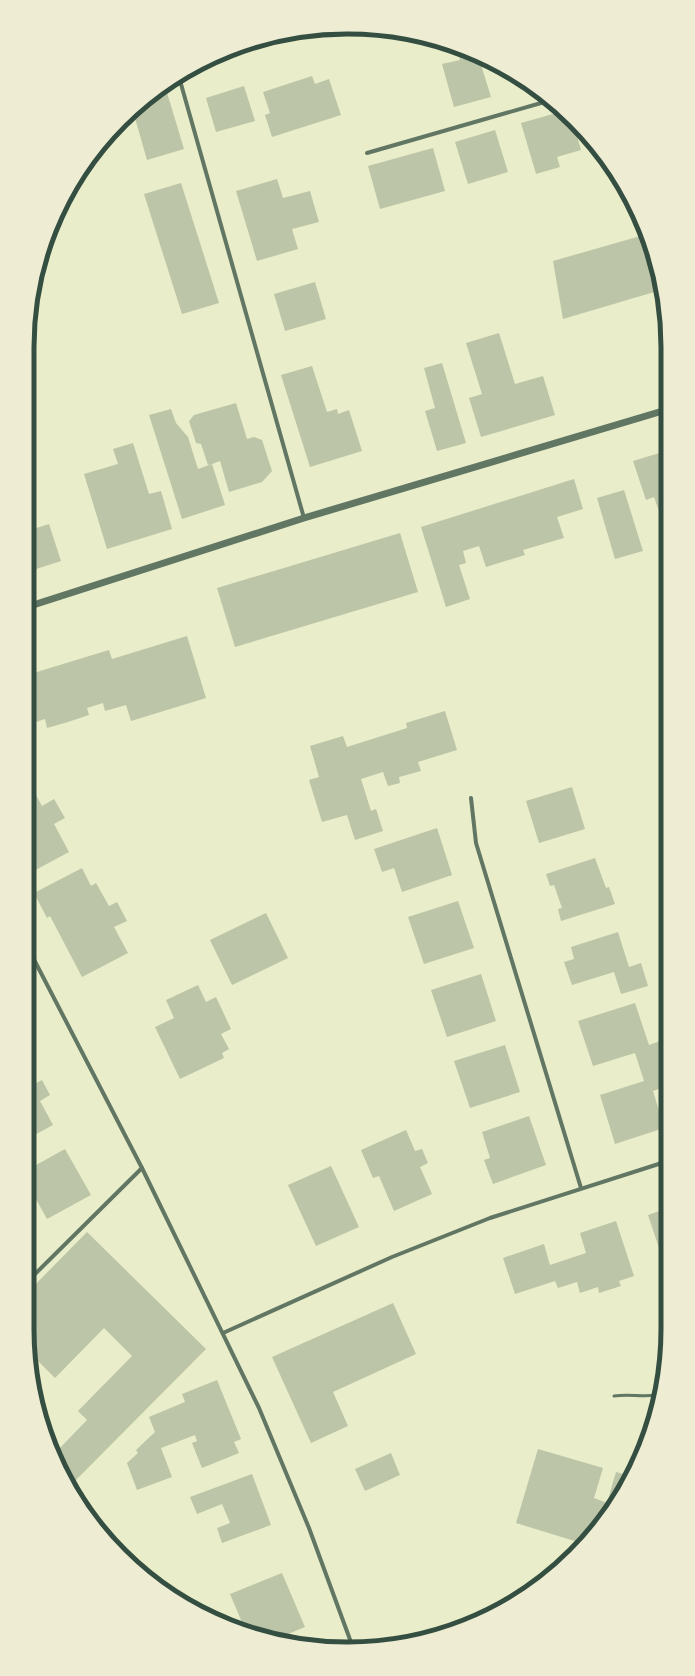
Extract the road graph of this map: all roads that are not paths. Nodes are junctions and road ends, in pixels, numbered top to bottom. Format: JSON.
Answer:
{"nodes":[{"id":1,"x":181,"y":82,"type":"edge"},
{"id":2,"x":542,"y":103,"type":"edge"},
{"id":3,"x":367,"y":153,"type":"dead end"},
{"id":4,"x":661,"y":411,"type":"edge"},
{"id":5,"x":304,"y":518,"type":"junction"},
{"id":6,"x":34,"y":606,"type":"edge"},
{"id":7,"x":471,"y":798,"type":"dead end"},
{"id":8,"x":34,"y":960,"type":"edge"},
{"id":9,"x":661,"y":1163,"type":"edge"},
{"id":10,"x":142,"y":1168,"type":"junction"},
{"id":11,"x":581,"y":1188,"type":"junction"},
{"id":12,"x":34,"y":1275,"type":"edge"},
{"id":13,"x":223,"y":1333,"type":"junction"},
{"id":14,"x":654,"y":1395,"type":"edge"},
{"id":15,"x":614,"y":1396,"type":"dead end"},
{"id":16,"x":351,"y":1642,"type":"edge"}],
"edges":[{"from":1,"to":5,"type":"street"},
{"from":2,"to":3,"type":"street"},
{"from":4,"to":5,"type":"street"},
{"from":5,"to":6,"type":"street"},
{"from":7,"to":11,"type":"street"},
{"from":8,"to":10,"type":"street"},
{"from":9,"to":11,"type":"street"},
{"from":10,"to":12,"type":"street"},
{"from":10,"to":13,"type":"street"},
{"from":11,"to":13,"type":"street"},
{"from":13,"to":16,"type":"street"},
{"from":14,"to":15,"type":"lane"}]}
